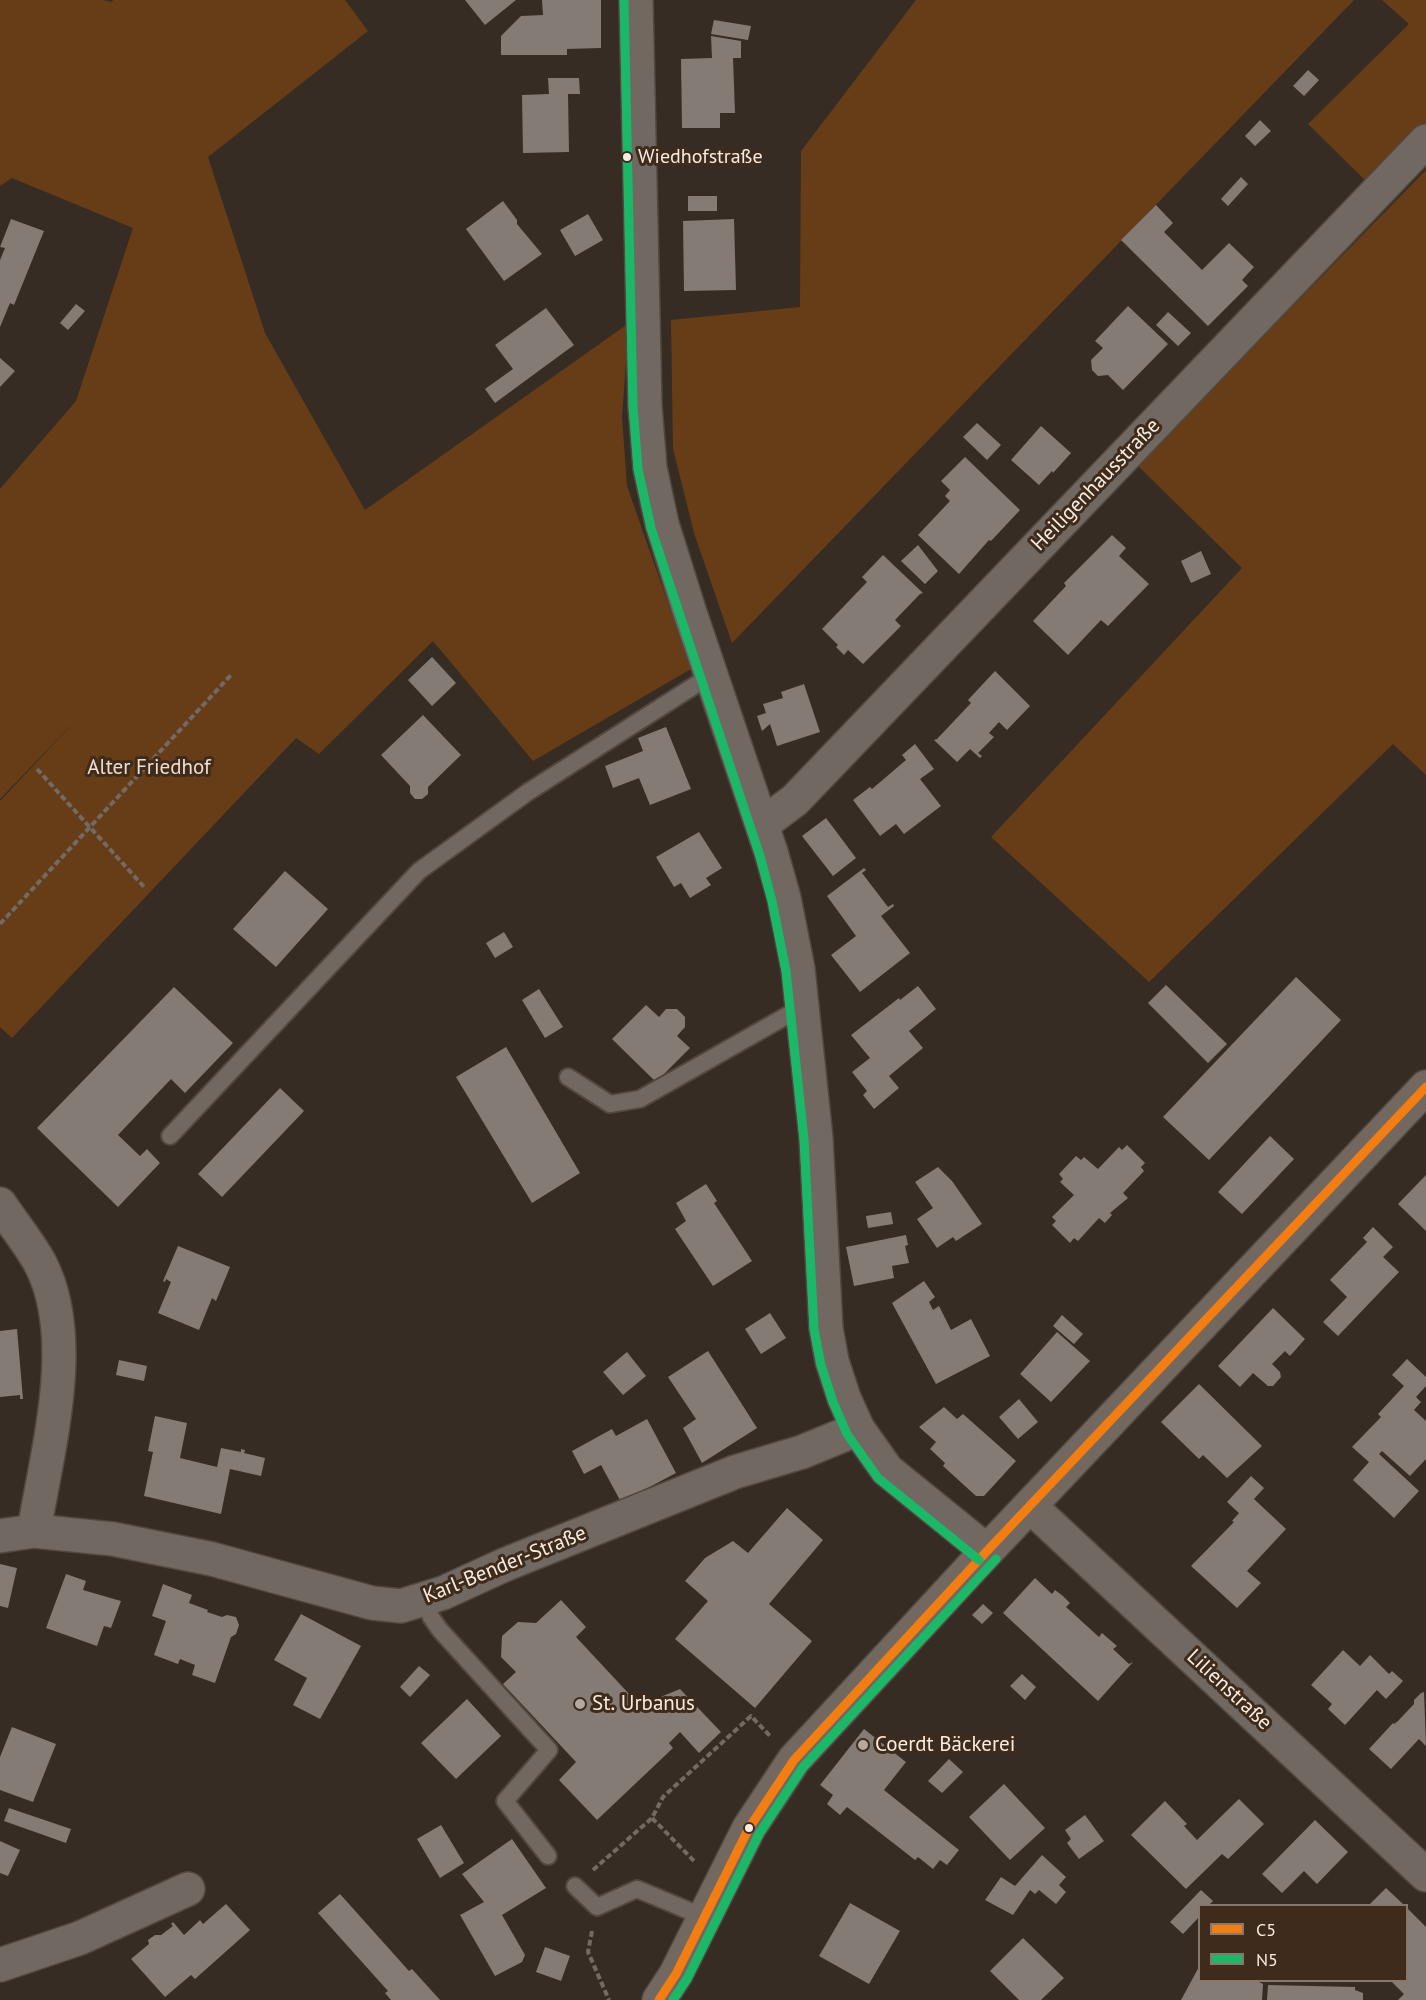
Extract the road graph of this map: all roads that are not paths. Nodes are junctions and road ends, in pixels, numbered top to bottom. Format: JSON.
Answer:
{"nodes":[{"id":1,"x":636,"y":0,"type":"edge"},
{"id":2,"x":1426,"y":141,"type":"edge"},
{"id":3,"x":711,"y":675,"type":"junction"},
{"id":4,"x":762,"y":824,"type":"junction"},
{"id":5,"x":802,"y":1007,"type":"junction"},
{"id":6,"x":568,"y":1077,"type":"dead end"},
{"id":7,"x":1426,"y":1087,"type":"edge"},
{"id":8,"x":170,"y":1136,"type":"dead end"},
{"id":9,"x":0,"y":1204,"type":"edge"},
{"id":10,"x":858,"y":1429,"type":"junction"},
{"id":11,"x":1030,"y":1506,"type":"junction"},
{"id":12,"x":34,"y":1531,"type":"junction"},
{"id":13,"x":0,"y":1536,"type":"edge"},
{"id":14,"x":987,"y":1551,"type":"junction"},
{"id":15,"x":425,"y":1600,"type":"junction"},
{"id":16,"x":548,"y":1856,"type":"dead end"},
{"id":17,"x":1426,"y":1875,"type":"edge"},
{"id":18,"x":574,"y":1886,"type":"road end"},
{"id":19,"x":188,"y":1889,"type":"dead end"},
{"id":20,"x":704,"y":1917,"type":"junction"},
{"id":21,"x":0,"y":1965,"type":"edge"},
{"id":22,"x":659,"y":2000,"type":"edge"}],
"edges":[{"from":1,"to":3,"type":"street"},
{"from":2,"to":4,"type":"street","name":"Heiligenhausstraße"},
{"from":3,"to":4,"type":"street"},
{"from":3,"to":8,"type":"lane"},
{"from":4,"to":5,"type":"street"},
{"from":5,"to":6,"type":"lane"},
{"from":5,"to":10,"type":"street"},
{"from":7,"to":11,"type":"main road"},
{"from":9,"to":12,"type":"street"},
{"from":10,"to":14,"type":"street"},
{"from":10,"to":15,"type":"street","name":"Karl-Bender-Straße"},
{"from":11,"to":14,"type":"main road"},
{"from":11,"to":17,"type":"street","name":"Lilienstraße"},
{"from":12,"to":13,"type":"street","name":"Karl-Bender-Straße"},
{"from":12,"to":15,"type":"street","name":"Karl-Bender-Straße"},
{"from":14,"to":20,"type":"main road"},
{"from":15,"to":16,"type":"lane"},
{"from":18,"to":20,"type":"lane"},
{"from":19,"to":21,"type":"street"},
{"from":20,"to":22,"type":"main road"}]}
